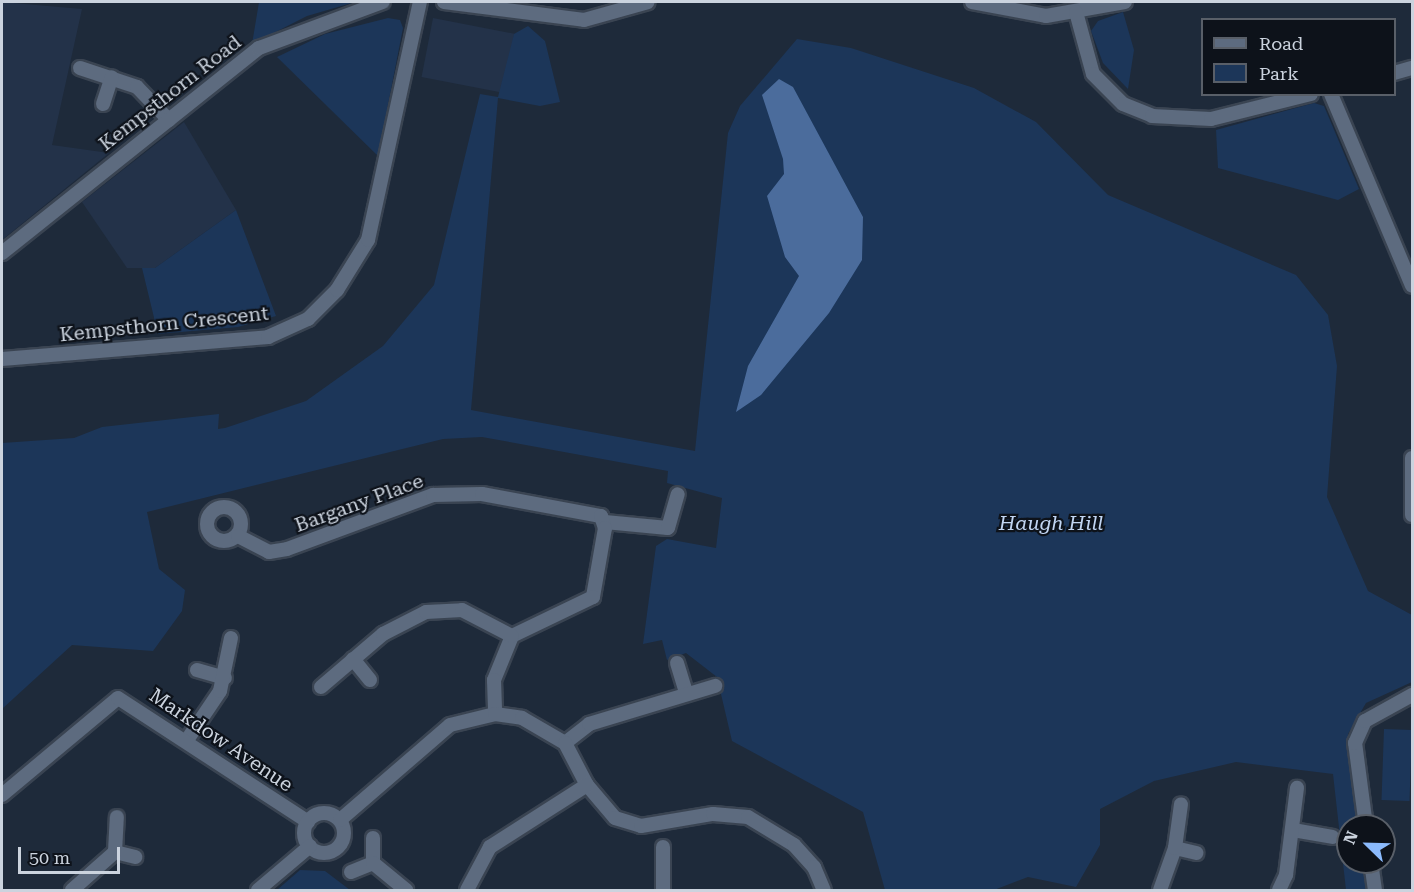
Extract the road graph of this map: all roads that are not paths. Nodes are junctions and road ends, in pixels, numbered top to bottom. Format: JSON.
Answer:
{"nodes":[{"id":1,"x":383,"y":2,"type":"edge"},
{"id":2,"x":420,"y":2,"type":"edge"},
{"id":3,"x":444,"y":2,"type":"edge"},
{"id":4,"x":648,"y":2,"type":"edge"},
{"id":5,"x":972,"y":2,"type":"edge"},
{"id":6,"x":1125,"y":2,"type":"edge"},
{"id":7,"x":1076,"y":12,"type":"junction"},
{"id":8,"x":80,"y":68,"type":"dead end"},
{"id":9,"x":1413,"y":68,"type":"edge"},
{"id":10,"x":1396,"y":73,"type":"edge"},
{"id":11,"x":112,"y":77,"type":"junction"},
{"id":12,"x":1303,"y":96,"type":"edge"},
{"id":13,"x":1332,"y":96,"type":"edge"},
{"id":14,"x":103,"y":104,"type":"dead end"},
{"id":15,"x":169,"y":120,"type":"junction"},
{"id":16,"x":2,"y":253,"type":"edge"},
{"id":17,"x":1413,"y":286,"type":"edge"},
{"id":18,"x":2,"y":359,"type":"edge"},
{"id":19,"x":1413,"y":458,"type":"edge"},
{"id":20,"x":678,"y":494,"type":"dead end"},
{"id":21,"x":1413,"y":515,"type":"edge"},
{"id":22,"x":605,"y":522,"type":"junction"},
{"id":23,"x":238,"y":536,"type":"dead end"},
{"id":24,"x":512,"y":636,"type":"junction"},
{"id":25,"x":231,"y":638,"type":"dead end"},
{"id":26,"x":353,"y":659,"type":"junction"},
{"id":27,"x":677,"y":663,"type":"dead end"},
{"id":28,"x":197,"y":670,"type":"dead end"},
{"id":29,"x":225,"y":678,"type":"junction"},
{"id":30,"x":370,"y":680,"type":"dead end"},
{"id":31,"x":716,"y":686,"type":"dead end"},
{"id":32,"x":321,"y":687,"type":"dead end"},
{"id":33,"x":686,"y":693,"type":"junction"},
{"id":34,"x":1413,"y":695,"type":"edge"},
{"id":35,"x":495,"y":714,"type":"junction"},
{"id":36,"x":187,"y":740,"type":"junction"},
{"id":37,"x":565,"y":743,"type":"junction"},
{"id":38,"x":587,"y":785,"type":"junction"},
{"id":39,"x":1297,"y":788,"type":"dead end"},
{"id":40,"x":2,"y":795,"type":"edge"},
{"id":41,"x":1181,"y":804,"type":"dead end"},
{"id":42,"x":1364,"y":814,"type":"edge"},
{"id":43,"x":117,"y":817,"type":"dead end"},
{"id":44,"x":340,"y":820,"type":"junction"},
{"id":45,"x":308,"y":822,"type":"junction"},
{"id":46,"x":1293,"y":830,"type":"junction"},
{"id":47,"x":1332,"y":837,"type":"dead end"},
{"id":48,"x":373,"y":838,"type":"dead end"},
{"id":49,"x":309,"y":846,"type":"junction"},
{"id":50,"x":663,"y":847,"type":"dead end"},
{"id":51,"x":1175,"y":848,"type":"junction"},
{"id":52,"x":115,"y":852,"type":"junction"},
{"id":53,"x":1196,"y":853,"type":"dead end"},
{"id":54,"x":135,"y":857,"type":"dead end"},
{"id":55,"x":373,"y":863,"type":"junction"},
{"id":56,"x":351,"y":872,"type":"dead end"},
{"id":57,"x":1373,"y":874,"type":"edge"},
{"id":58,"x":72,"y":891,"type":"edge"},
{"id":59,"x":258,"y":891,"type":"edge"},
{"id":60,"x":406,"y":891,"type":"edge"},
{"id":61,"x":467,"y":891,"type":"edge"},
{"id":62,"x":663,"y":891,"type":"edge"},
{"id":63,"x":824,"y":891,"type":"edge"},
{"id":64,"x":1160,"y":891,"type":"edge"},
{"id":65,"x":1279,"y":891,"type":"edge"},
{"id":66,"x":1375,"y":891,"type":"edge"}],
"edges":[{"from":1,"to":15,"type":"street","name":"Kempsthorn Road"},
{"from":2,"to":18,"type":"street","name":"Kempsthorn Crescent"},
{"from":3,"to":4,"type":"street"},
{"from":5,"to":7,"type":"street"},
{"from":6,"to":7,"type":"street"},
{"from":7,"to":12,"type":"street"},
{"from":8,"to":11,"type":"street"},
{"from":9,"to":10,"type":"street"},
{"from":11,"to":14,"type":"street"},
{"from":11,"to":15,"type":"street"},
{"from":13,"to":17,"type":"street"},
{"from":15,"to":16,"type":"street","name":"Kempsthorn Road"},
{"from":19,"to":21,"type":"street"},
{"from":20,"to":22,"type":"street","name":"Bargany Place"},
{"from":22,"to":23,"type":"street","name":"Bargany Place"},
{"from":22,"to":24,"type":"street"},
{"from":24,"to":26,"type":"street"},
{"from":24,"to":35,"type":"street"},
{"from":25,"to":29,"type":"street"},
{"from":26,"to":30,"type":"street"},
{"from":26,"to":32,"type":"street"},
{"from":27,"to":33,"type":"street"},
{"from":28,"to":29,"type":"street"},
{"from":29,"to":36,"type":"street"},
{"from":31,"to":33,"type":"street"},
{"from":33,"to":37,"type":"street"},
{"from":34,"to":42,"type":"street"},
{"from":35,"to":37,"type":"street"},
{"from":35,"to":44,"type":"street"},
{"from":36,"to":40,"type":"street","name":"Markdow Avenue"},
{"from":36,"to":45,"type":"street","name":"Markdow Avenue"},
{"from":37,"to":38,"type":"street"},
{"from":38,"to":61,"type":"street"},
{"from":38,"to":63,"type":"street"},
{"from":39,"to":46,"type":"street"},
{"from":41,"to":51,"type":"street"},
{"from":43,"to":52,"type":"street"},
{"from":44,"to":45,"type":"street"},
{"from":44,"to":49,"type":"street"},
{"from":45,"to":49,"type":"street"},
{"from":46,"to":47,"type":"street"},
{"from":46,"to":65,"type":"street"},
{"from":48,"to":55,"type":"street"},
{"from":49,"to":59,"type":"street"},
{"from":50,"to":62,"type":"street"},
{"from":51,"to":53,"type":"street"},
{"from":51,"to":64,"type":"street"},
{"from":52,"to":54,"type":"street"},
{"from":52,"to":58,"type":"street"},
{"from":55,"to":56,"type":"street"},
{"from":55,"to":60,"type":"street"},
{"from":57,"to":66,"type":"street"}]}
